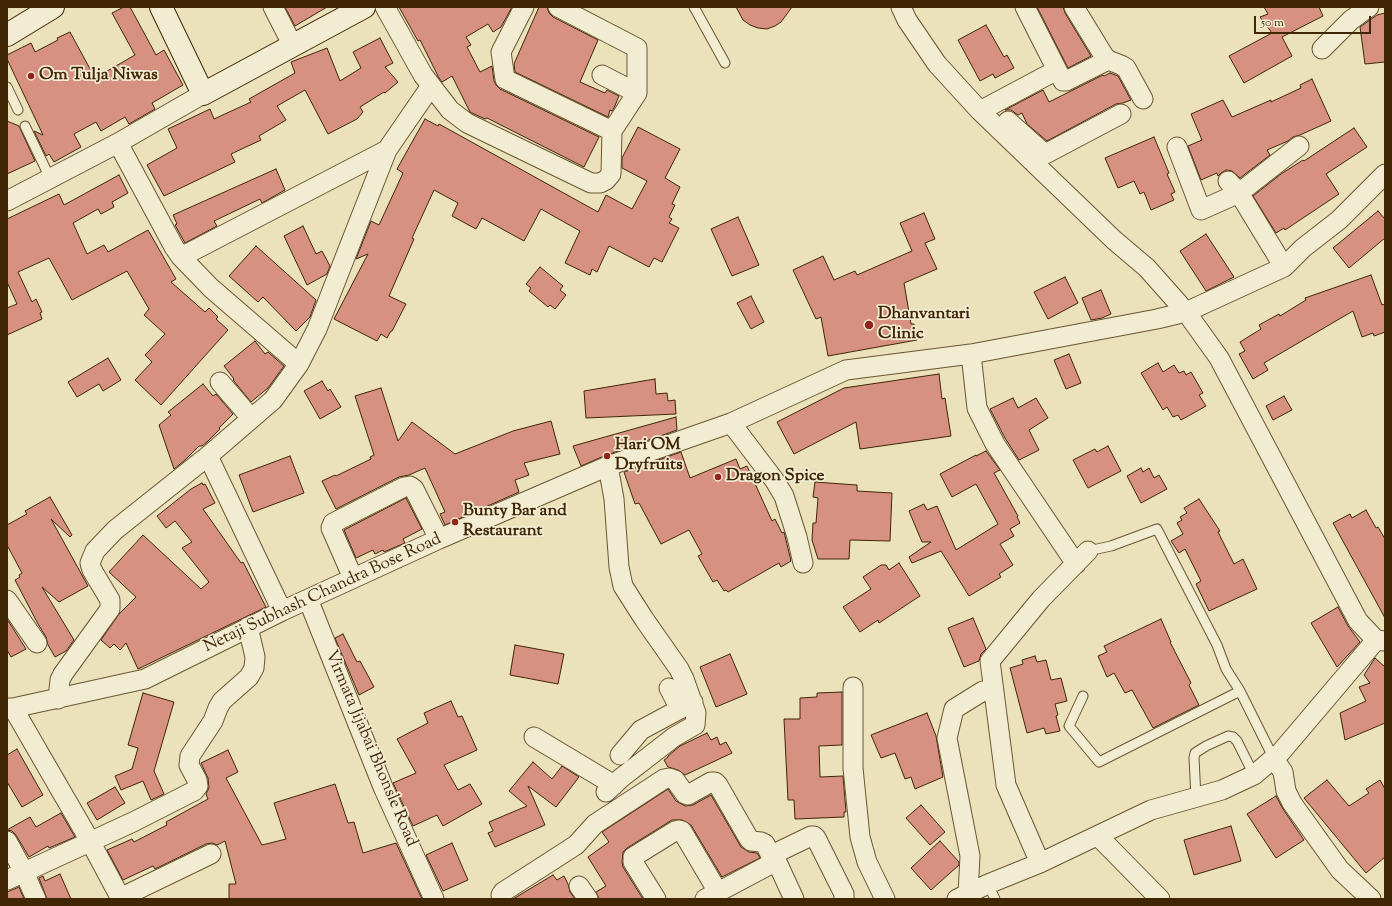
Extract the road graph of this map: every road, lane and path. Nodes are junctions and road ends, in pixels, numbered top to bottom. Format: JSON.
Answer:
{"nodes":[{"id":1,"x":53,"y":7,"type":"edge"},
{"id":2,"x":161,"y":7,"type":"edge"},
{"id":3,"x":273,"y":7,"type":"edge"},
{"id":4,"x":364,"y":7,"type":"edge"},
{"id":5,"x":385,"y":7,"type":"edge"},
{"id":6,"x":524,"y":7,"type":"edge"},
{"id":7,"x":558,"y":7,"type":"edge"},
{"id":8,"x":694,"y":7,"type":"edge"},
{"id":9,"x":901,"y":7,"type":"edge"},
{"id":10,"x":1025,"y":7,"type":"edge"},
{"id":11,"x":1074,"y":7,"type":"edge"},
{"id":12,"x":1369,"y":7,"type":"edge"},
{"id":13,"x":7,"y":35,"type":"edge"},
{"id":14,"x":293,"y":46,"type":"junction"},
{"id":15,"x":1322,"y":49,"type":"dead end"},
{"id":16,"x":1108,"y":60,"type":"junction"},
{"id":17,"x":725,"y":63,"type":"dead end"},
{"id":18,"x":1057,"y":70,"type":"junction"},
{"id":19,"x":602,"y":75,"type":"dead end"},
{"id":20,"x":431,"y":86,"type":"junction"},
{"id":21,"x":7,"y":87,"type":"edge"},
{"id":22,"x":637,"y":93,"type":"junction"},
{"id":23,"x":203,"y":94,"type":"junction"},
{"id":24,"x":1143,"y":99,"type":"dead end"},
{"id":25,"x":986,"y":107,"type":"junction"},
{"id":26,"x":18,"y":110,"type":"dead end"},
{"id":27,"x":1122,"y":114,"type":"dead end"},
{"id":28,"x":25,"y":126,"type":"dead end"},
{"id":29,"x":612,"y":131,"type":"junction"},
{"id":30,"x":118,"y":143,"type":"junction"},
{"id":31,"x":1299,"y":146,"type":"dead end"},
{"id":32,"x":1177,"y":147,"type":"dead end"},
{"id":33,"x":387,"y":150,"type":"junction"},
{"id":34,"x":1039,"y":157,"type":"junction"},
{"id":35,"x":1385,"y":174,"type":"edge"},
{"id":36,"x":50,"y":178,"type":"junction"},
{"id":37,"x":1233,"y":187,"type":"junction"},
{"id":38,"x":7,"y":201,"type":"edge"},
{"id":39,"x":180,"y":257,"type":"junction"},
{"id":40,"x":1284,"y":267,"type":"junction"},
{"id":41,"x":1186,"y":312,"type":"junction"},
{"id":42,"x":971,"y":354,"type":"junction"},
{"id":43,"x":299,"y":364,"type":"junction"},
{"id":44,"x":220,"y":382,"type":"dead end"},
{"id":45,"x":251,"y":418,"type":"junction"},
{"id":46,"x":731,"y":423,"type":"junction"},
{"id":47,"x":208,"y":456,"type":"junction"},
{"id":48,"x":608,"y":466,"type":"junction"},
{"id":49,"x":438,"y":539,"type":"junction"},
{"id":50,"x":1082,"y":557,"type":"junction"},
{"id":51,"x":803,"y":563,"type":"dead end"},
{"id":52,"x":353,"y":578,"type":"junction"},
{"id":53,"x":308,"y":599,"type":"junction"},
{"id":54,"x":7,"y":600,"type":"edge"},
{"id":55,"x":282,"y":611,"type":"junction"},
{"id":56,"x":248,"y":627,"type":"junction"},
{"id":57,"x":1380,"y":641,"type":"edge"},
{"id":58,"x":37,"y":643,"type":"dead end"},
{"id":59,"x":853,"y":687,"type":"dead end"},
{"id":60,"x":669,"y":688,"type":"dead end"},
{"id":61,"x":983,"y":691,"type":"dead end"},
{"id":62,"x":1240,"y":691,"type":"junction"},
{"id":63,"x":1083,"y":696,"type":"dead end"},
{"id":64,"x":58,"y":699,"type":"junction"},
{"id":65,"x":686,"y":706,"type":"junction"},
{"id":66,"x":10,"y":708,"type":"edge"},
{"id":67,"x":534,"y":737,"type":"dead end"},
{"id":68,"x":620,"y":755,"type":"dead end"},
{"id":69,"x":1274,"y":759,"type":"junction"},
{"id":70,"x":1254,"y":775,"type":"junction"},
{"id":71,"x":1196,"y":798,"type":"junction"},
{"id":72,"x":1098,"y":836,"type":"junction"},
{"id":73,"x":7,"y":840,"type":"edge"},
{"id":74,"x":90,"y":841,"type":"junction"},
{"id":75,"x":210,"y":854,"type":"dead end"},
{"id":76,"x":1040,"y":863,"type":"junction"},
{"id":77,"x":24,"y":872,"type":"junction"},
{"id":78,"x":7,"y":880,"type":"edge"},
{"id":79,"x":991,"y":892,"type":"edge"},
{"id":80,"x":712,"y":896,"type":"edge"},
{"id":81,"x":962,"y":896,"type":"edge"},
{"id":82,"x":121,"y":898,"type":"edge"},
{"id":83,"x":36,"y":899,"type":"edge"},
{"id":84,"x":434,"y":899,"type":"edge"},
{"id":85,"x":502,"y":899,"type":"edge"},
{"id":86,"x":656,"y":899,"type":"edge"},
{"id":87,"x":794,"y":899,"type":"edge"},
{"id":88,"x":844,"y":899,"type":"edge"},
{"id":89,"x":885,"y":899,"type":"edge"},
{"id":90,"x":1160,"y":899,"type":"edge"},
{"id":91,"x":1371,"y":899,"type":"edge"}],
"edges":[{"from":1,"to":13,"type":"street"},
{"from":2,"to":23,"type":"street"},
{"from":3,"to":14,"type":"street"},
{"from":4,"to":14,"type":"street"},
{"from":5,"to":20,"type":"street"},
{"from":6,"to":29,"type":"street"},
{"from":7,"to":22,"type":"street"},
{"from":8,"to":17,"type":"lane"},
{"from":9,"to":25,"type":"street"},
{"from":10,"to":18,"type":"street"},
{"from":11,"to":16,"type":"street"},
{"from":12,"to":15,"type":"street"},
{"from":14,"to":23,"type":"street"},
{"from":16,"to":18,"type":"street"},
{"from":16,"to":24,"type":"street"},
{"from":18,"to":25,"type":"street"},
{"from":19,"to":22,"type":"street"},
{"from":20,"to":29,"type":"street"},
{"from":20,"to":33,"type":"street"},
{"from":21,"to":26,"type":"lane"},
{"from":22,"to":29,"type":"street"},
{"from":23,"to":30,"type":"street"},
{"from":25,"to":34,"type":"street"},
{"from":27,"to":34,"type":"street"},
{"from":28,"to":36,"type":"lane"},
{"from":30,"to":36,"type":"street"},
{"from":30,"to":39,"type":"street"},
{"from":31,"to":37,"type":"street"},
{"from":32,"to":37,"type":"street"},
{"from":33,"to":39,"type":"street"},
{"from":33,"to":43,"type":"street"},
{"from":34,"to":41,"type":"street"},
{"from":35,"to":40,"type":"street","name":"Netaji Subhash Chandra Bose Road"},
{"from":36,"to":38,"type":"street"},
{"from":37,"to":40,"type":"street"},
{"from":39,"to":43,"type":"street"},
{"from":40,"to":41,"type":"street","name":"Netaji Subhash Chandra Bose Road"},
{"from":41,"to":42,"type":"street","name":"Netaji Subhash Chandra Bose Road"},
{"from":41,"to":57,"type":"street"},
{"from":42,"to":46,"type":"street","name":"Netaji Subhash Chandra Bose Road"},
{"from":42,"to":50,"type":"street"},
{"from":43,"to":45,"type":"street"},
{"from":44,"to":45,"type":"street"},
{"from":45,"to":47,"type":"street"},
{"from":46,"to":48,"type":"street","name":"Netaji Subhash Chandra Bose Road"},
{"from":46,"to":51,"type":"street"},
{"from":47,"to":55,"type":"street"},
{"from":47,"to":64,"type":"street"},
{"from":48,"to":49,"type":"street","name":"Netaji Subhash Chandra Bose Road"},
{"from":48,"to":65,"type":"street"},
{"from":49,"to":52,"type":"street","name":"Netaji Subhash Chandra Bose Road"},
{"from":49,"to":52,"type":"street"},
{"from":50,"to":62,"type":"lane"},
{"from":50,"to":76,"type":"street"},
{"from":52,"to":53,"type":"street","name":"Netaji Subhash Chandra Bose Road"},
{"from":53,"to":55,"type":"street","name":"Netaji Subhash Chandra Bose Road"},
{"from":53,"to":84,"type":"street","name":"Virmata Jijabai Bhonsle Road"},
{"from":54,"to":58,"type":"street"},
{"from":55,"to":56,"type":"street","name":"Netaji Subhash Chandra Bose Road"},
{"from":56,"to":64,"type":"street","name":"Netaji Subhash Chandra Bose Road"},
{"from":56,"to":74,"type":"street"},
{"from":57,"to":69,"type":"street"},
{"from":59,"to":89,"type":"street"},
{"from":60,"to":65,"type":"street"},
{"from":61,"to":81,"type":"street"},
{"from":62,"to":63,"type":"lane"},
{"from":62,"to":69,"type":"lane"},
{"from":64,"to":66,"type":"street","name":"Netaji Subhash Chandra Bose Road"},
{"from":65,"to":67,"type":"street"},
{"from":65,"to":68,"type":"street"},
{"from":66,"to":74,"type":"street"},
{"from":69,"to":70,"type":"street"},
{"from":69,"to":91,"type":"street"},
{"from":70,"to":71,"type":"street"},
{"from":70,"to":71,"type":"lane"},
{"from":71,"to":72,"type":"street"},
{"from":72,"to":76,"type":"street"},
{"from":72,"to":90,"type":"street"},
{"from":73,"to":77,"type":"street"},
{"from":74,"to":77,"type":"street"},
{"from":74,"to":82,"type":"street"},
{"from":75,"to":82,"type":"street"},
{"from":76,"to":79,"type":"street"},
{"from":77,"to":78,"type":"street"},
{"from":77,"to":83,"type":"street"},
{"from":79,"to":81,"type":"street"},
{"from":80,"to":85,"type":"street"},
{"from":80,"to":86,"type":"street"},
{"from":87,"to":88,"type":"street"}]}
